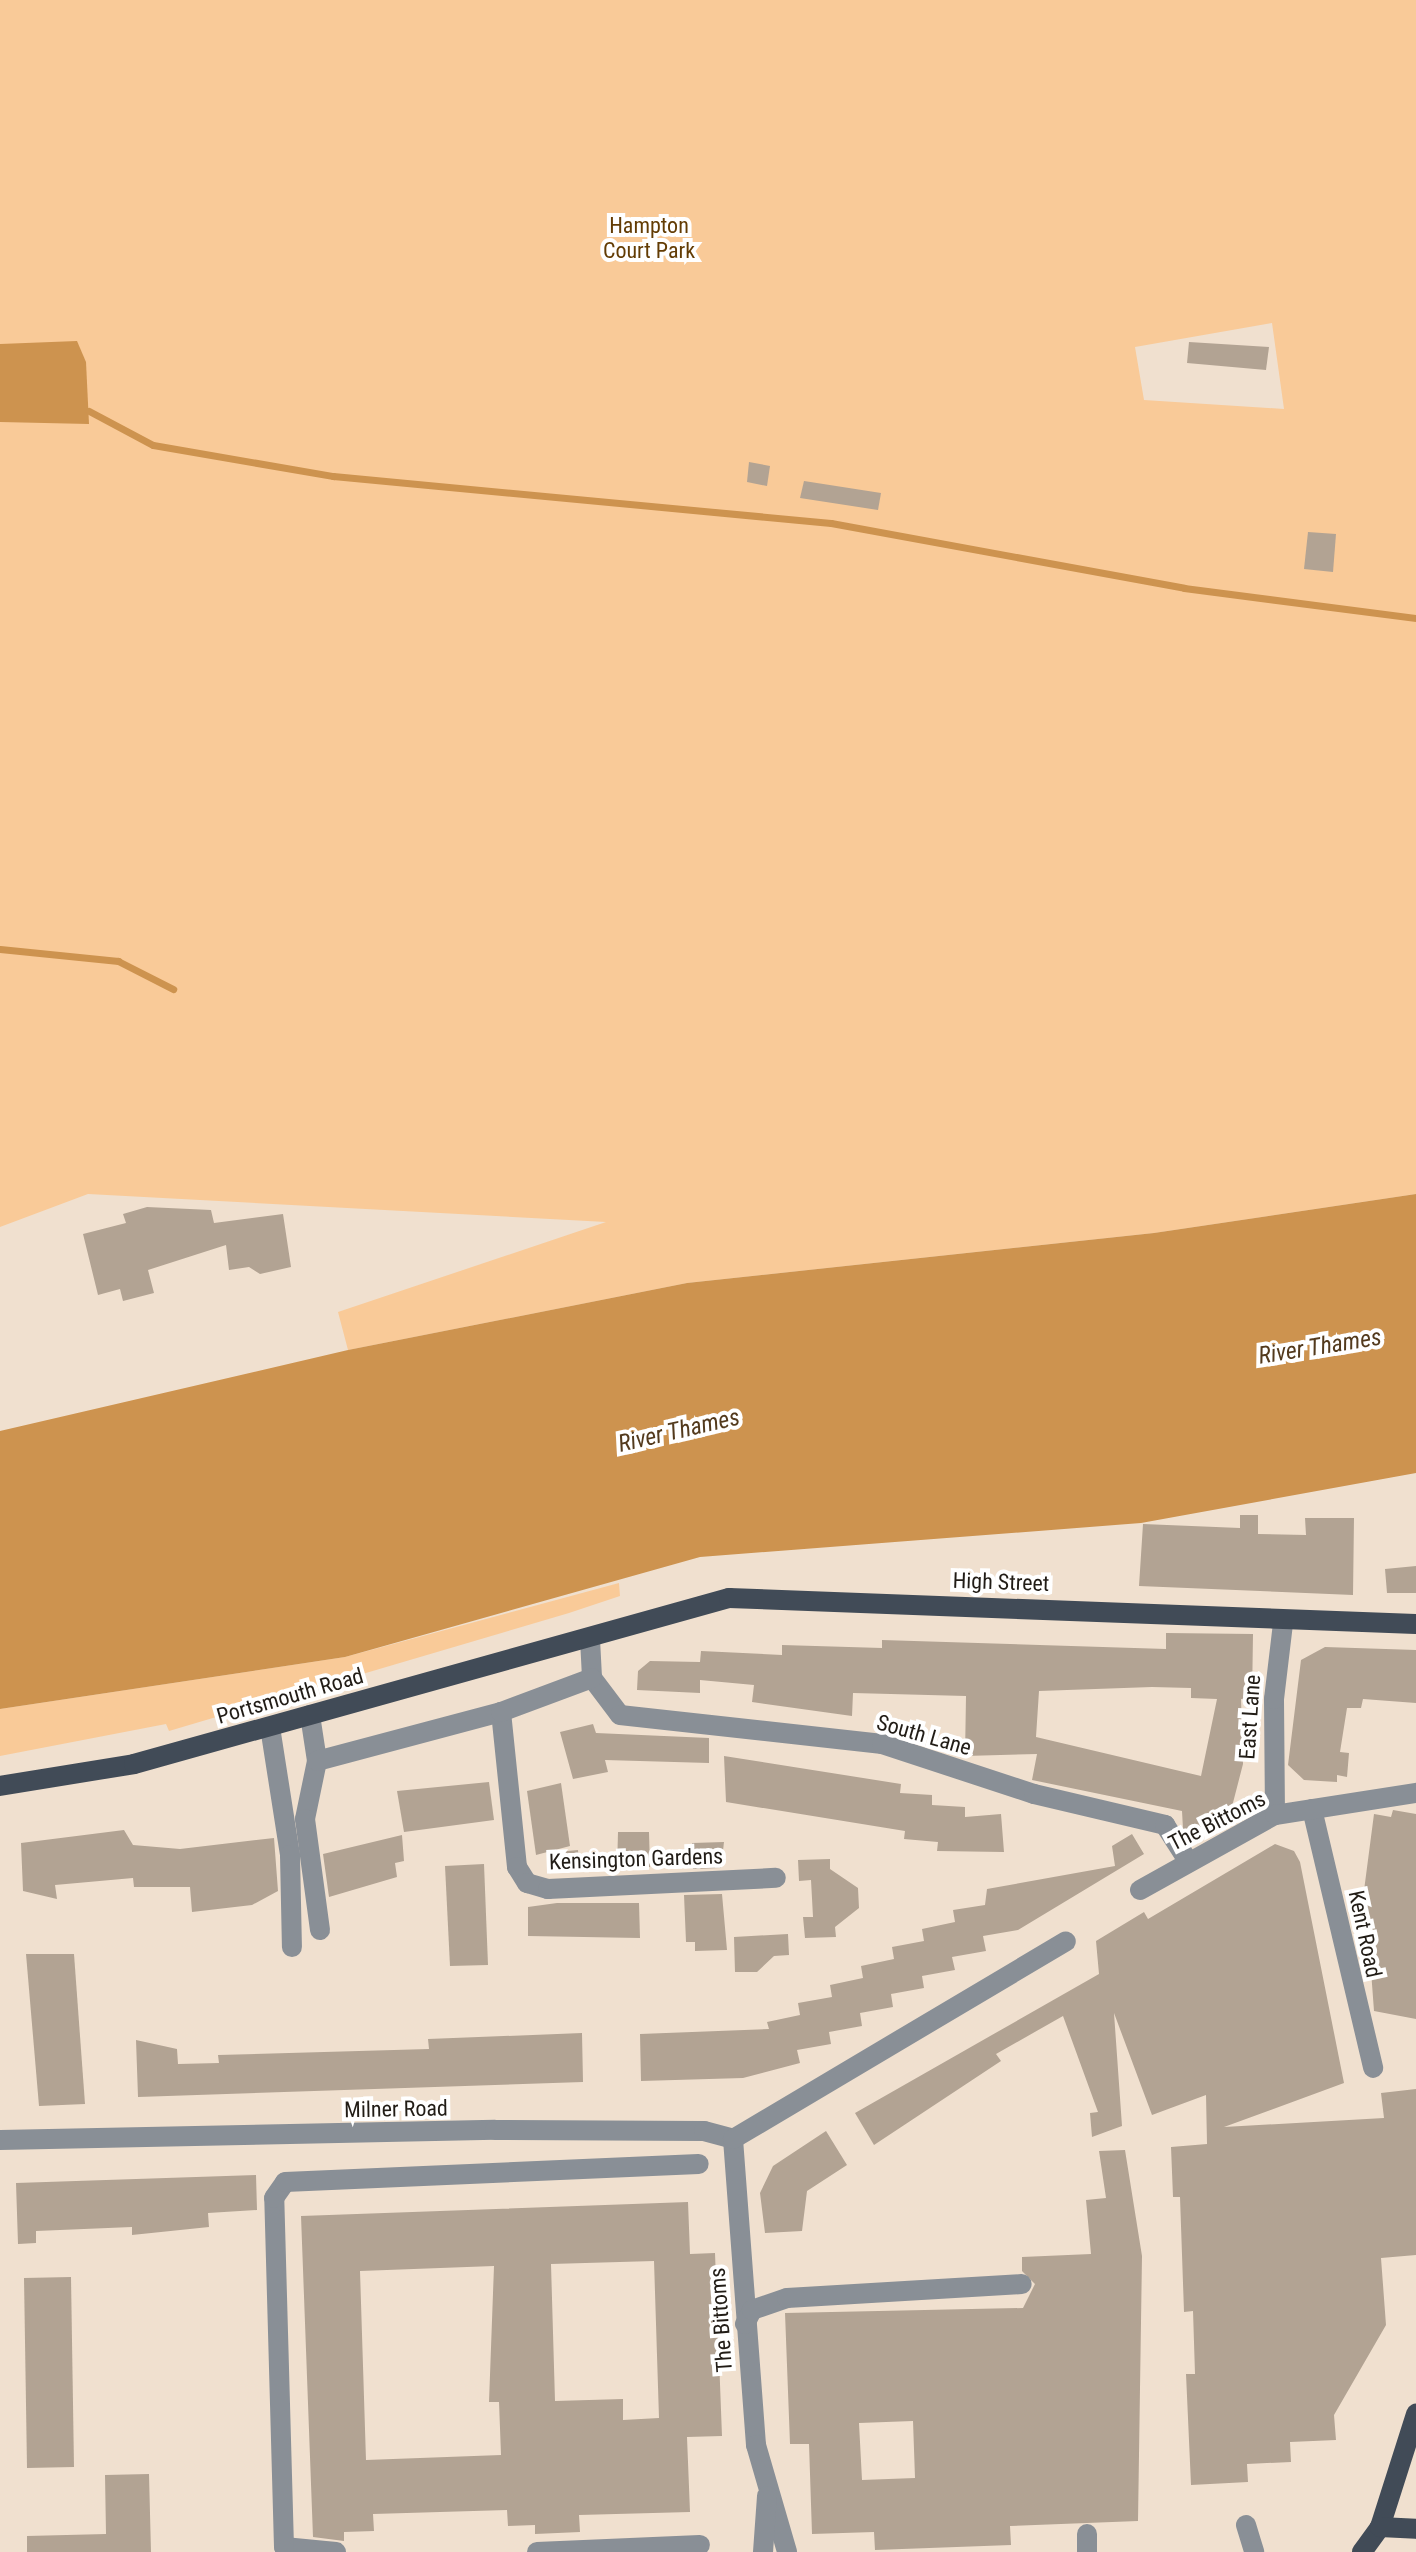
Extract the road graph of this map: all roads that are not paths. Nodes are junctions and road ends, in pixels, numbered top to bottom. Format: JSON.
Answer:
{"nodes":[{"id":1,"x":1283,"y":1623,"type":"junction"},
{"id":2,"x":1416,"y":1624,"type":"edge"},
{"id":3,"x":590,"y":1639,"type":"junction"},
{"id":4,"x":592,"y":1678,"type":"junction"},
{"id":5,"x":501,"y":1712,"type":"junction"},
{"id":6,"x":310,"y":1715,"type":"junction"},
{"id":7,"x":270,"y":1727,"type":"junction"},
{"id":8,"x":317,"y":1761,"type":"junction"},
{"id":9,"x":0,"y":1786,"type":"edge"},
{"id":10,"x":1416,"y":1793,"type":"edge"},
{"id":11,"x":1312,"y":1809,"type":"junction"},
{"id":12,"x":1275,"y":1815,"type":"junction"},
{"id":13,"x":1188,"y":1861,"type":"junction"},
{"id":14,"x":776,"y":1878,"type":"dead end"},
{"id":15,"x":1140,"y":1890,"type":"dead end"},
{"id":16,"x":320,"y":1930,"type":"dead end"},
{"id":17,"x":1066,"y":1941,"type":"dead end"},
{"id":18,"x":292,"y":1947,"type":"dead end"},
{"id":19,"x":1373,"y":2068,"type":"dead end"},
{"id":20,"x":733,"y":2139,"type":"junction"},
{"id":21,"x":0,"y":2140,"type":"edge"},
{"id":22,"x":699,"y":2164,"type":"dead end"},
{"id":23,"x":1022,"y":2284,"type":"dead end"},
{"id":24,"x":745,"y":2324,"type":"junction"},
{"id":25,"x":1416,"y":2414,"type":"edge"},
{"id":26,"x":767,"y":2496,"type":"junction"},
{"id":27,"x":1246,"y":2525,"type":"dead end"},
{"id":28,"x":1380,"y":2527,"type":"junction"},
{"id":29,"x":1416,"y":2529,"type":"edge"},
{"id":30,"x":700,"y":2545,"type":"dead end"},
{"id":31,"x":666,"y":2550,"type":"edge"},
{"id":32,"x":1360,"y":2551,"type":"edge"},
{"id":33,"x":336,"y":2552,"type":"edge"},
{"id":34,"x":537,"y":2552,"type":"edge"},
{"id":35,"x":763,"y":2552,"type":"edge"},
{"id":36,"x":787,"y":2552,"type":"edge"},
{"id":37,"x":1254,"y":2552,"type":"edge"}],
"edges":[{"from":1,"to":2,"type":"main road","name":"High Street"},
{"from":1,"to":3,"type":"main road","name":"High Street"},
{"from":1,"to":12,"type":"street","name":"East Lane"},
{"from":3,"to":4,"type":"street"},
{"from":3,"to":6,"type":"main road","name":"Portsmouth Road"},
{"from":4,"to":5,"type":"street"},
{"from":4,"to":13,"type":"street","name":"South Lane"},
{"from":5,"to":8,"type":"street"},
{"from":5,"to":14,"type":"street","name":"Kensington Gardens"},
{"from":6,"to":7,"type":"main road","name":"Portsmouth Road"},
{"from":6,"to":8,"type":"street"},
{"from":7,"to":9,"type":"main road","name":"Portsmouth Road"},
{"from":7,"to":18,"type":"street"},
{"from":8,"to":16,"type":"street"},
{"from":10,"to":11,"type":"street","name":"The Bittoms"},
{"from":11,"to":12,"type":"street","name":"The Bittoms"},
{"from":11,"to":19,"type":"street","name":"Kent Road"},
{"from":12,"to":13,"type":"street","name":"The Bittoms"},
{"from":13,"to":15,"type":"street","name":"The Bittoms"},
{"from":17,"to":20,"type":"street"},
{"from":20,"to":21,"type":"street","name":"Milner Road"},
{"from":20,"to":24,"type":"street","name":"The Bittoms"},
{"from":22,"to":33,"type":"street"},
{"from":23,"to":24,"type":"street"},
{"from":24,"to":26,"type":"street","name":"The Bittoms"},
{"from":25,"to":28,"type":"main road"},
{"from":26,"to":35,"type":"street"},
{"from":26,"to":36,"type":"street"},
{"from":27,"to":37,"type":"street"},
{"from":28,"to":29,"type":"main road"},
{"from":28,"to":32,"type":"main road"},
{"from":30,"to":31,"type":"street"},
{"from":31,"to":34,"type":"street"}]}
